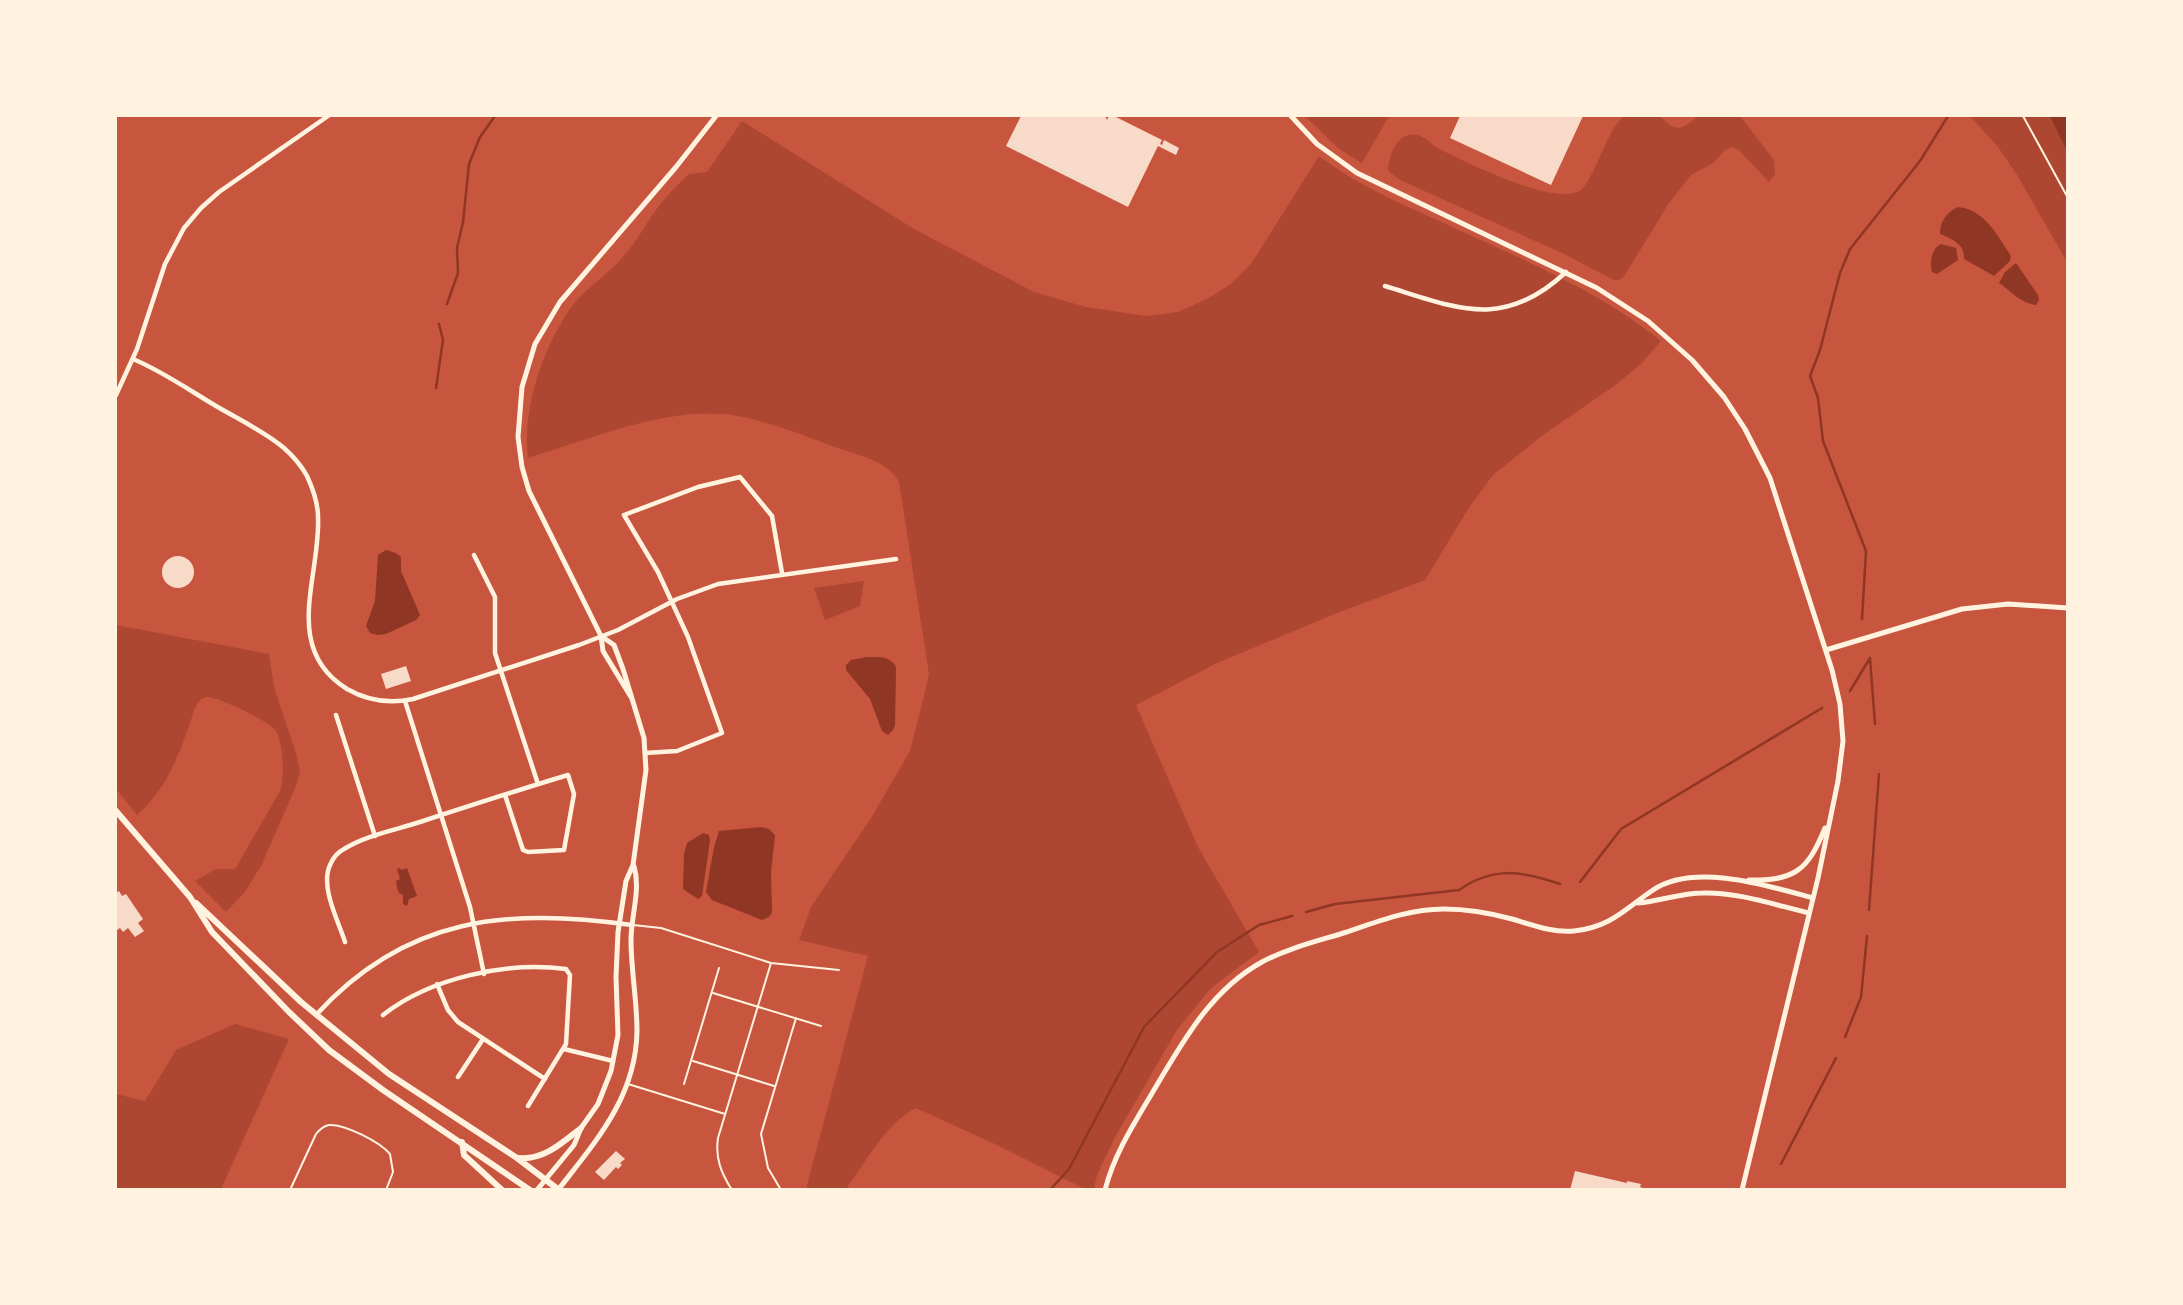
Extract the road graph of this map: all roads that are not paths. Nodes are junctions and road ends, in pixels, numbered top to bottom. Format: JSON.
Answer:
{"nodes":[{"id":1,"x":328,"y":116,"type":"edge"},
{"id":2,"x":716,"y":116,"type":"edge"},
{"id":3,"x":1291,"y":116,"type":"edge"},
{"id":4,"x":1566,"y":272,"type":"junction"},
{"id":5,"x":1385,"y":286,"type":"dead end"},
{"id":6,"x":133,"y":359,"type":"junction"},
{"id":7,"x":116,"y":395,"type":"edge"},
{"id":8,"x":474,"y":555,"type":"dead end"},
{"id":9,"x":896,"y":559,"type":"dead end"},
{"id":10,"x":782,"y":573,"type":"junction"},
{"id":11,"x":672,"y":601,"type":"junction"},
{"id":12,"x":2067,"y":608,"type":"edge"},
{"id":13,"x":601,"y":636,"type":"junction"},
{"id":14,"x":1826,"y":650,"type":"junction"},
{"id":15,"x":501,"y":671,"type":"junction"},
{"id":16,"x":631,"y":697,"type":"junction"},
{"id":17,"x":405,"y":701,"type":"junction"},
{"id":18,"x":336,"y":715,"type":"dead end"},
{"id":19,"x":645,"y":753,"type":"junction"},
{"id":20,"x":538,"y":784,"type":"junction"},
{"id":21,"x":505,"y":795,"type":"junction"},
{"id":22,"x":116,"y":811,"type":"edge"},
{"id":23,"x":1831,"y":812,"type":"junction"},
{"id":24,"x":441,"y":815,"type":"junction"},
{"id":25,"x":375,"y":836,"type":"junction"},
{"id":26,"x":634,"y":864,"type":"junction"},
{"id":27,"x":1731,"y":880,"type":"junction"},
{"id":28,"x":190,"y":897,"type":"junction"},
{"id":29,"x":1813,"y":898,"type":"junction"},
{"id":30,"x":1638,"y":903,"type":"junction"},
{"id":31,"x":1809,"y":914,"type":"junction"},
{"id":32,"x":473,"y":922,"type":"junction"},
{"id":33,"x":619,"y":923,"type":"junction"},
{"id":34,"x":632,"y":925,"type":"junction"},
{"id":35,"x":345,"y":942,"type":"dead end"},
{"id":36,"x":771,"y":963,"type":"junction"},
{"id":37,"x":719,"y":968,"type":"dead end"},
{"id":38,"x":839,"y":970,"type":"dead end"},
{"id":39,"x":484,"y":974,"type":"junction"},
{"id":40,"x":437,"y":984,"type":"junction"},
{"id":41,"x":712,"y":992,"type":"junction"},
{"id":42,"x":758,"y":1007,"type":"junction"},
{"id":43,"x":316,"y":1015,"type":"junction"},
{"id":44,"x":383,"y":1015,"type":"dead end"},
{"id":45,"x":796,"y":1018,"type":"junction"},
{"id":46,"x":821,"y":1026,"type":"dead end"},
{"id":47,"x":483,"y":1039,"type":"junction"},
{"id":48,"x":564,"y":1049,"type":"junction"},
{"id":49,"x":614,"y":1061,"type":"junction"},
{"id":50,"x":691,"y":1061,"type":"junction"},
{"id":51,"x":737,"y":1075,"type":"junction"},
{"id":52,"x":458,"y":1077,"type":"dead end"},
{"id":53,"x":545,"y":1079,"type":"junction"},
{"id":54,"x":626,"y":1084,"type":"junction"},
{"id":55,"x":684,"y":1084,"type":"dead end"},
{"id":56,"x":775,"y":1087,"type":"junction"},
{"id":57,"x":528,"y":1106,"type":"dead end"},
{"id":58,"x":725,"y":1114,"type":"junction"},
{"id":59,"x":581,"y":1128,"type":"junction"},
{"id":60,"x":461,"y":1142,"type":"junction"},
{"id":61,"x":517,"y":1158,"type":"junction"},
{"id":62,"x":546,"y":1179,"type":"junction"},
{"id":63,"x":290,"y":1189,"type":"edge"},
{"id":64,"x":386,"y":1189,"type":"edge"},
{"id":65,"x":502,"y":1189,"type":"edge"},
{"id":66,"x":530,"y":1189,"type":"edge"},
{"id":67,"x":537,"y":1189,"type":"edge"},
{"id":68,"x":558,"y":1189,"type":"edge"},
{"id":69,"x":732,"y":1189,"type":"edge"},
{"id":70,"x":781,"y":1189,"type":"edge"},
{"id":71,"x":1105,"y":1189,"type":"edge"},
{"id":72,"x":1742,"y":1189,"type":"edge"}],
"edges":[{"from":1,"to":6,"type":"street"},
{"from":2,"to":13,"type":"street"},
{"from":3,"to":4,"type":"street"},
{"from":4,"to":5,"type":"street"},
{"from":4,"to":14,"type":"street"},
{"from":6,"to":7,"type":"street"},
{"from":6,"to":17,"type":"street"},
{"from":8,"to":15,"type":"street"},
{"from":9,"to":10,"type":"street"},
{"from":10,"to":11,"type":"street"},
{"from":10,"to":11,"type":"street"},
{"from":11,"to":13,"type":"street"},
{"from":11,"to":19,"type":"street"},
{"from":12,"to":14,"type":"street"},
{"from":13,"to":15,"type":"street"},
{"from":13,"to":16,"type":"street"},
{"from":13,"to":16,"type":"street"},
{"from":14,"to":23,"type":"street"},
{"from":15,"to":17,"type":"street"},
{"from":15,"to":20,"type":"street"},
{"from":16,"to":19,"type":"street"},
{"from":17,"to":24,"type":"street"},
{"from":18,"to":25,"type":"street"},
{"from":19,"to":26,"type":"street"},
{"from":20,"to":21,"type":"street"},
{"from":20,"to":21,"type":"street"},
{"from":21,"to":24,"type":"street"},
{"from":22,"to":28,"type":"main road"},
{"from":23,"to":27,"type":"street"},
{"from":23,"to":29,"type":"street"},
{"from":24,"to":25,"type":"street"},
{"from":24,"to":32,"type":"street"},
{"from":25,"to":35,"type":"street"},
{"from":26,"to":33,"type":"street"},
{"from":26,"to":34,"type":"street"},
{"from":27,"to":29,"type":"street"},
{"from":27,"to":30,"type":"street"},
{"from":28,"to":43,"type":"main road"},
{"from":28,"to":60,"type":"main road"},
{"from":29,"to":31,"type":"street"},
{"from":30,"to":31,"type":"street"},
{"from":30,"to":71,"type":"street"},
{"from":31,"to":72,"type":"street"},
{"from":32,"to":33,"type":"street"},
{"from":32,"to":39,"type":"street"},
{"from":32,"to":43,"type":"street"},
{"from":33,"to":34,"type":"street"},
{"from":33,"to":49,"type":"street"},
{"from":34,"to":36,"type":"lane"},
{"from":34,"to":54,"type":"street"},
{"from":36,"to":38,"type":"lane"},
{"from":36,"to":42,"type":"lane"},
{"from":37,"to":41,"type":"lane"},
{"from":39,"to":40,"type":"street"},
{"from":39,"to":48,"type":"street"},
{"from":40,"to":44,"type":"street"},
{"from":40,"to":47,"type":"street"},
{"from":41,"to":42,"type":"lane"},
{"from":41,"to":50,"type":"lane"},
{"from":42,"to":45,"type":"lane"},
{"from":42,"to":51,"type":"lane"},
{"from":43,"to":61,"type":"main road"},
{"from":45,"to":46,"type":"lane"},
{"from":45,"to":56,"type":"lane"},
{"from":47,"to":52,"type":"street"},
{"from":47,"to":53,"type":"street"},
{"from":48,"to":49,"type":"street"},
{"from":48,"to":53,"type":"street"},
{"from":49,"to":59,"type":"street"},
{"from":50,"to":51,"type":"lane"},
{"from":50,"to":55,"type":"lane"},
{"from":51,"to":56,"type":"lane"},
{"from":51,"to":58,"type":"lane"},
{"from":53,"to":57,"type":"street"},
{"from":54,"to":58,"type":"lane"},
{"from":54,"to":68,"type":"street"},
{"from":56,"to":70,"type":"lane"},
{"from":58,"to":69,"type":"lane"},
{"from":59,"to":61,"type":"main road"},
{"from":59,"to":62,"type":"street"},
{"from":60,"to":65,"type":"main road"},
{"from":60,"to":66,"type":"main road"},
{"from":61,"to":62,"type":"main road"},
{"from":62,"to":67,"type":"street"},
{"from":62,"to":68,"type":"main road"},
{"from":63,"to":64,"type":"lane"}]}
